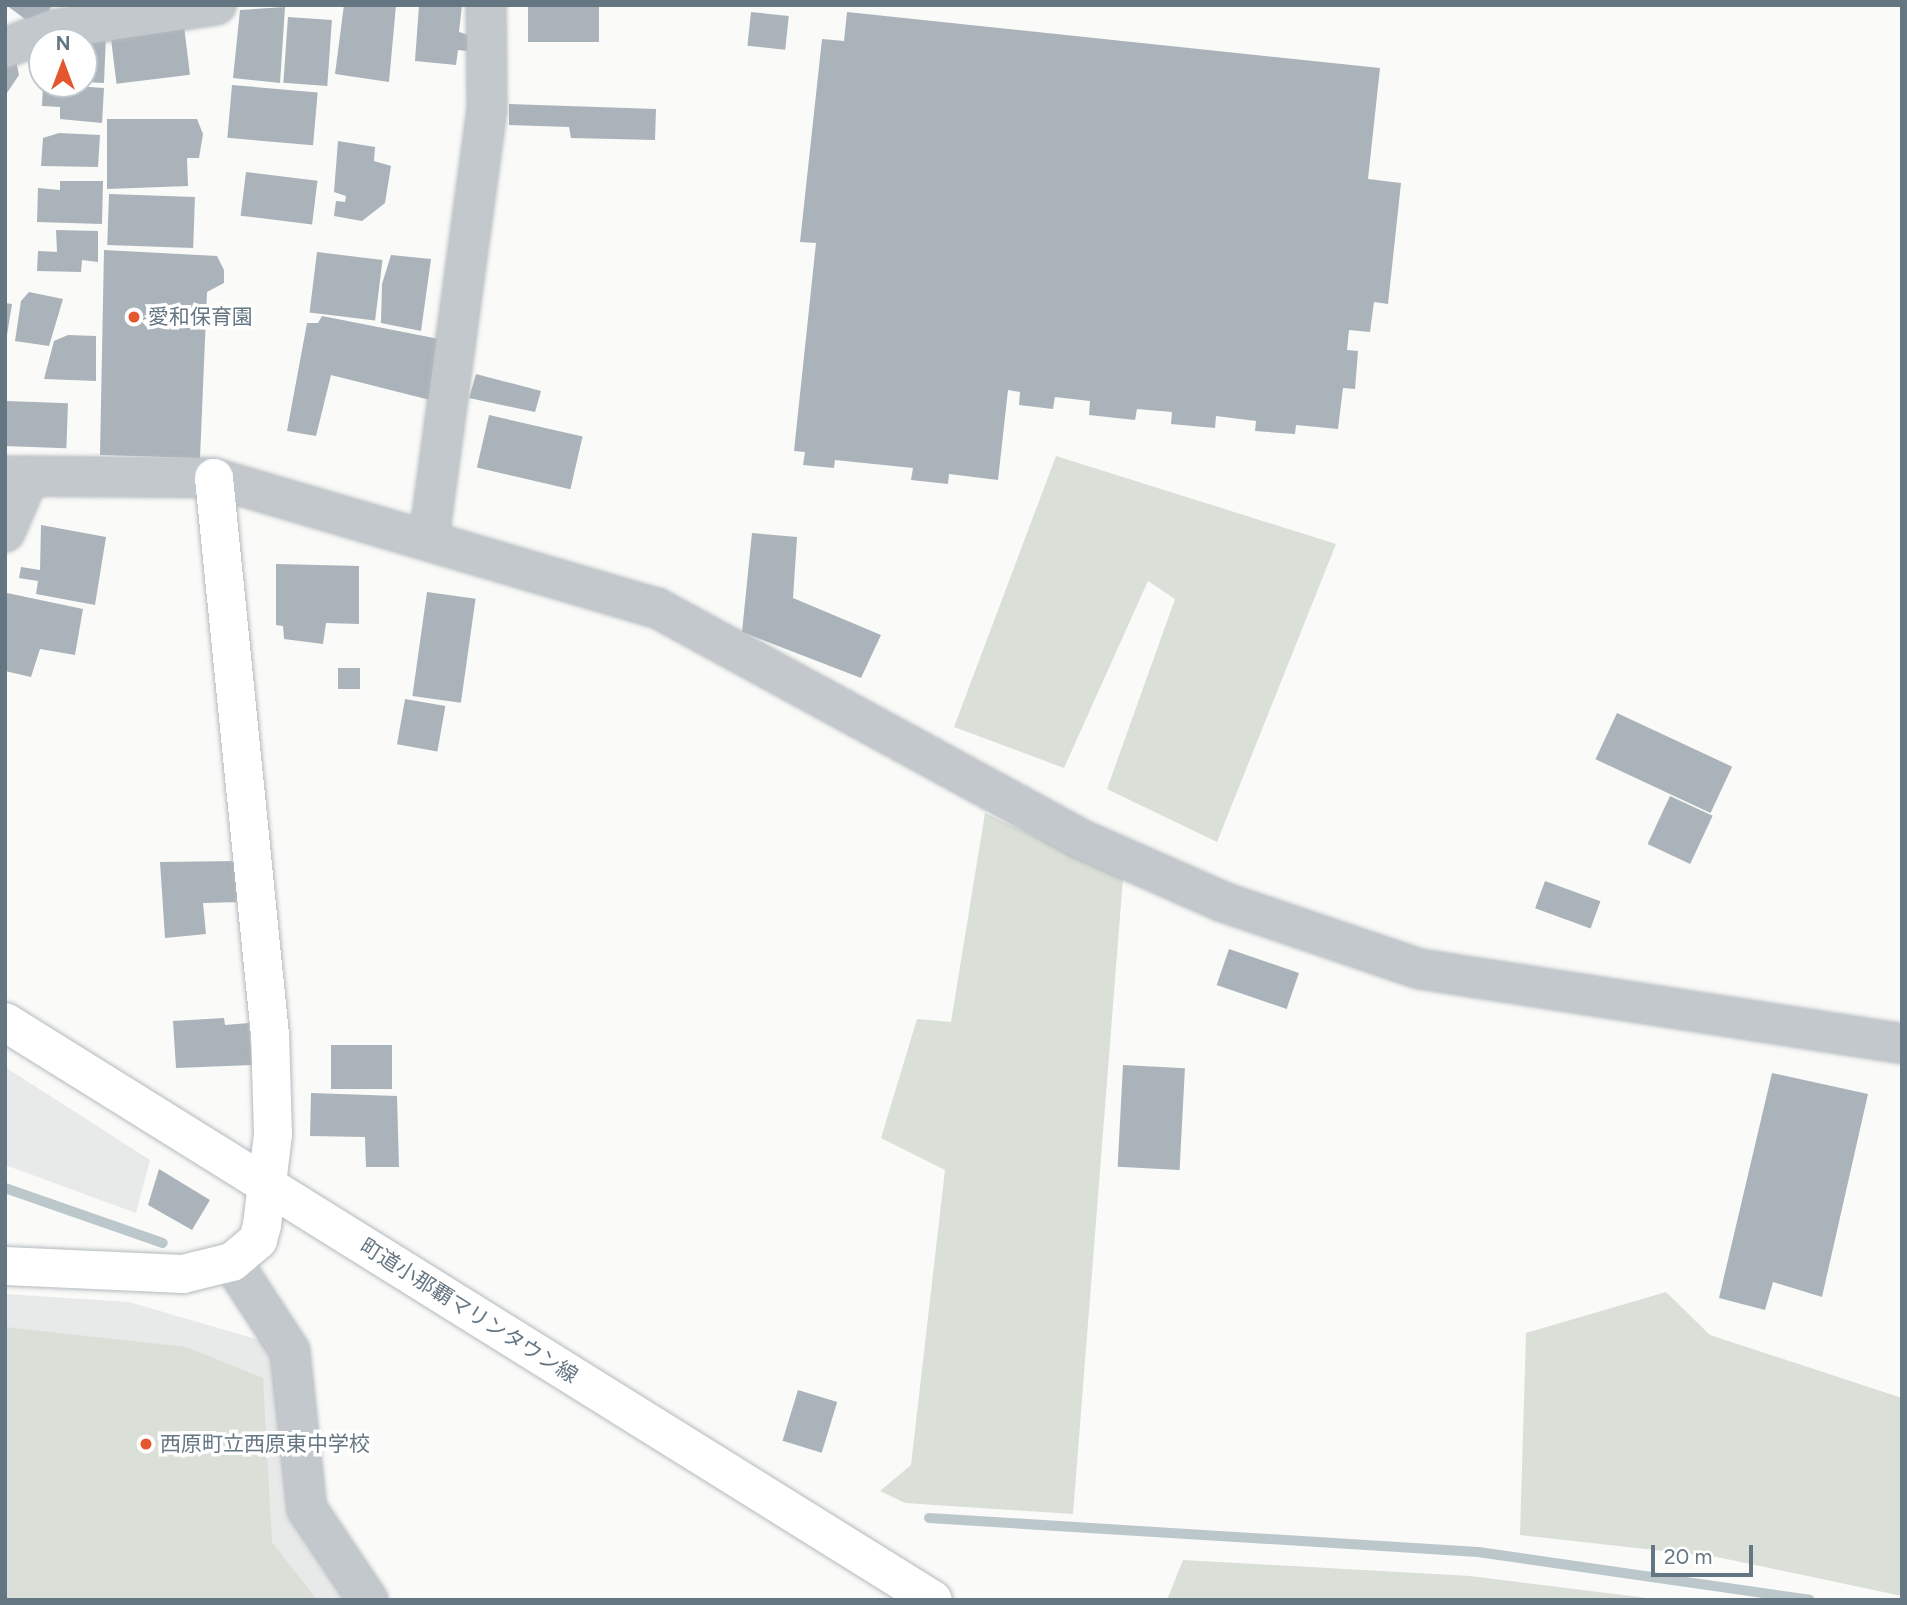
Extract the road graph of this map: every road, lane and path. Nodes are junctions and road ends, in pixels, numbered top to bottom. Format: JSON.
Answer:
{"nodes":[{"id":1,"x":216,"y":5,"type":"edge"},
{"id":2,"x":486,"y":5,"type":"edge"},
{"id":3,"x":5,"y":48,"type":"edge"},
{"id":4,"x":17,"y":476,"type":"edge"},
{"id":5,"x":214,"y":478,"type":"junction"},
{"id":6,"x":5,"y":532,"type":"edge"},
{"id":7,"x":429,"y":538,"type":"junction"},
{"id":8,"x":5,"y":1022,"type":"edge"},
{"id":9,"x":1902,"y":1044,"type":"edge"},
{"id":10,"x":268,"y":1185,"type":"junction"},
{"id":11,"x":232,"y":1262,"type":"junction"},
{"id":12,"x":5,"y":1265,"type":"edge"},
{"id":13,"x":368,"y":1600,"type":"edge"},
{"id":14,"x":933,"y":1600,"type":"edge"}],
"edges":[{"from":1,"to":3,"type":"street"},
{"from":2,"to":7,"type":"street"},
{"from":4,"to":5,"type":"street"},
{"from":4,"to":6,"type":"street"},
{"from":5,"to":7,"type":"street"},
{"from":5,"to":10,"type":"street"},
{"from":7,"to":9,"type":"street"},
{"from":8,"to":10,"type":"street","name":"町道小那覇マリンタウン線"},
{"from":10,"to":11,"type":"street"},
{"from":10,"to":14,"type":"street","name":"町道小那覇マリンタウン線"},
{"from":11,"to":12,"type":"street"},
{"from":11,"to":13,"type":"street"}]}
